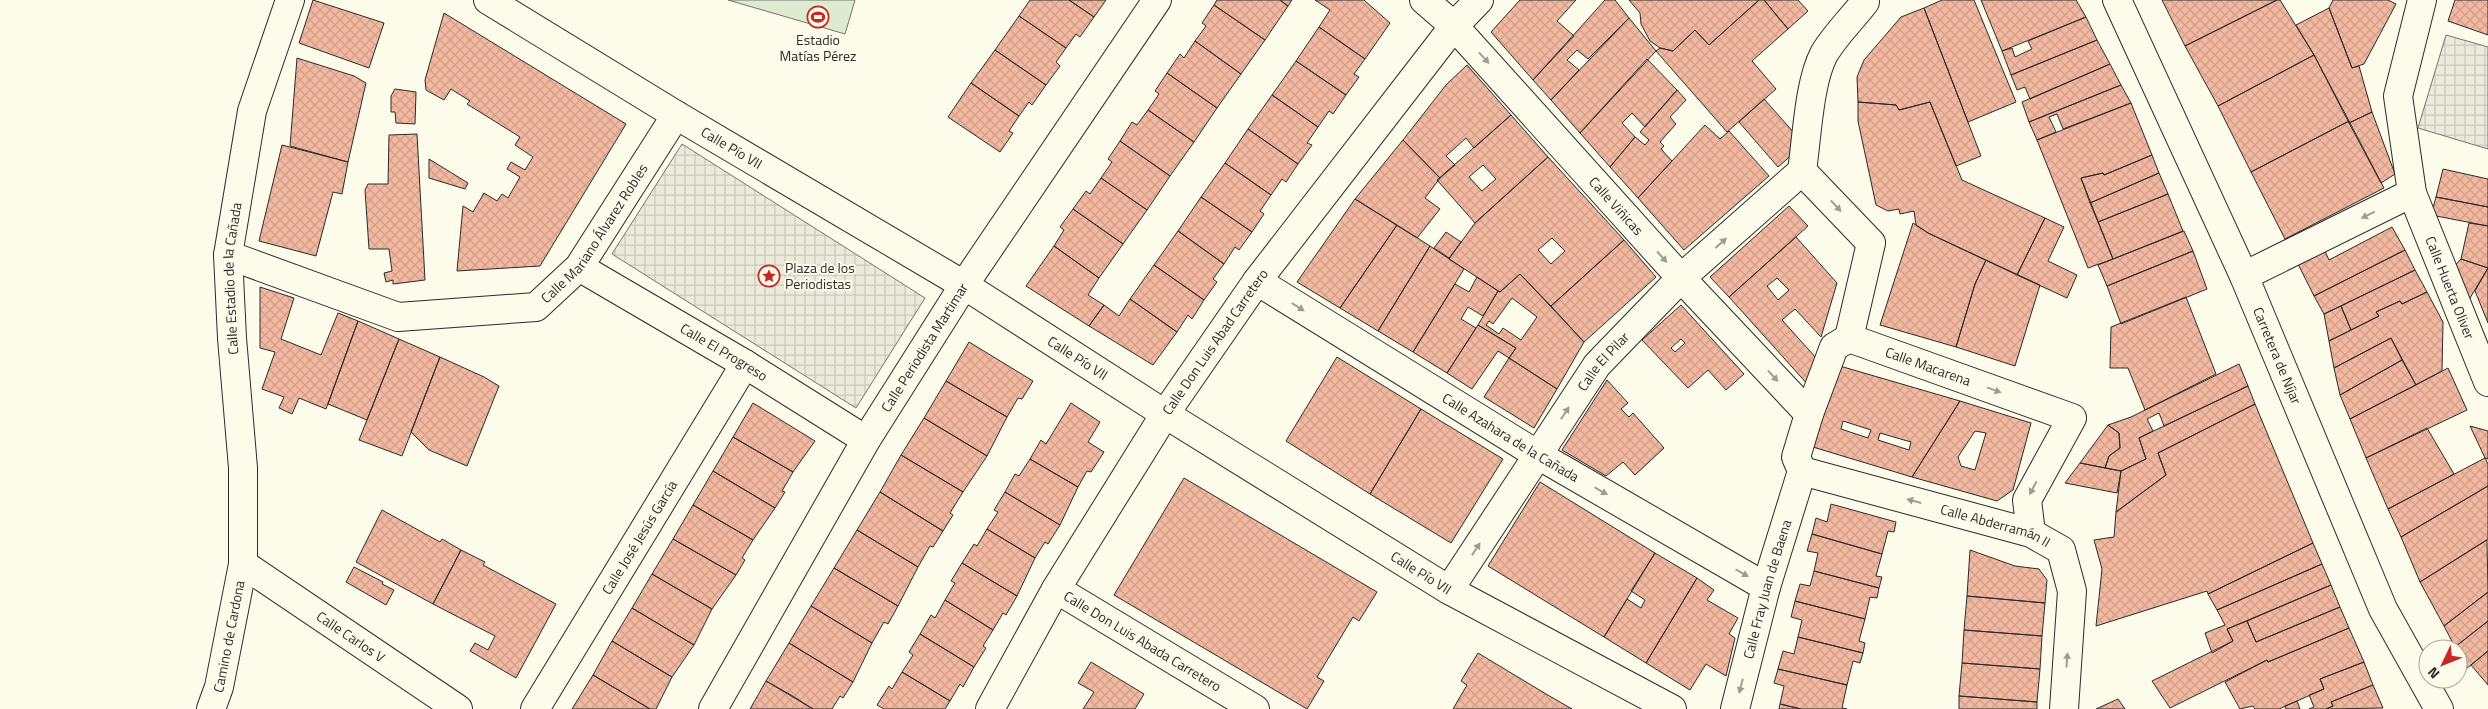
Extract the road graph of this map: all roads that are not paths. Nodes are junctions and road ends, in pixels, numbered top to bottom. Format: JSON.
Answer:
{"nodes":[{"id":1,"x":290,"y":0,"type":"edge"},
{"id":2,"x":488,"y":0,"type":"edge"},
{"id":3,"x":1157,"y":0,"type":"edge"},
{"id":4,"x":1424,"y":0,"type":"edge"},
{"id":5,"x":1479,"y":0,"type":"edge"},
{"id":6,"x":2117,"y":0,"type":"edge"},
{"id":7,"x":1867,"y":1,"type":"edge"},
{"id":8,"x":2418,"y":1,"type":"edge"},
{"id":9,"x":1454,"y":26,"type":"junction"},
{"id":10,"x":676,"y":115,"type":"junction"},
{"id":11,"x":1802,"y":171,"type":"junction"},
{"id":12,"x":2412,"y":193,"type":"junction"},
{"id":13,"x":228,"y":255,"type":"junction"},
{"id":14,"x":579,"y":266,"type":"junction"},
{"id":15,"x":2244,"y":276,"type":"junction"},
{"id":16,"x":1681,"y":278,"type":"junction"},
{"id":17,"x":1257,"y":281,"type":"junction"},
{"id":18,"x":964,"y":285,"type":"junction"},
{"id":19,"x":1849,"y":338,"type":"junction"},
{"id":20,"x":745,"y":364,"type":"junction"},
{"id":21,"x":2488,"y":382,"type":"edge"},
{"id":22,"x":1165,"y":414,"type":"junction"},
{"id":23,"x":1808,"y":414,"type":"junction"},
{"id":24,"x":866,"y":440,"type":"junction"},
{"id":25,"x":1538,"y":455,"type":"junction"},
{"id":26,"x":1802,"y":470,"type":"junction"},
{"id":27,"x":2031,"y":534,"type":"junction"},
{"id":28,"x":243,"y":564,"type":"junction"},
{"id":29,"x":1766,"y":588,"type":"junction"},
{"id":30,"x":1056,"y":589,"type":"junction"},
{"id":31,"x":1449,"y":590,"type":"junction"},
{"id":32,"x":211,"y":709,"type":"edge"},
{"id":33,"x":458,"y":709,"type":"edge"},
{"id":34,"x":535,"y":709,"type":"edge"},
{"id":35,"x":712,"y":709,"type":"edge"},
{"id":36,"x":990,"y":709,"type":"edge"},
{"id":37,"x":1255,"y":709,"type":"edge"},
{"id":38,"x":1672,"y":709,"type":"edge"},
{"id":39,"x":1735,"y":709,"type":"edge"},
{"id":40,"x":2064,"y":709,"type":"edge"},
{"id":41,"x":2439,"y":709,"type":"edge"}],
"edges":[{"from":1,"to":13,"type":"street","name":"Calle Estadio de la Cañada"},
{"from":2,"to":10,"type":"street","name":"Calle Pío VII"},
{"from":3,"to":18,"type":"street","name":"Calle Periodista Martimar"},
{"from":4,"to":9,"type":"street","name":"Calle Viñicas"},
{"from":5,"to":9,"type":"street","name":"Calle Don Luis Abad Carretero"},
{"from":6,"to":15,"type":"street","name":"Carretera de Níjar"},
{"from":7,"to":11,"type":"street"},
{"from":8,"to":12,"type":"street","name":"Calle Huerta Oliver"},
{"from":9,"to":16,"type":"street","name":"Calle Viñicas","one_way":true},
{"from":9,"to":17,"type":"street","name":"Calle Don Luis Abad Carretero"},
{"from":10,"to":14,"type":"street","name":"Calle Mariano Álvarez Robles"},
{"from":10,"to":18,"type":"street","name":"Calle Pío VII"},
{"from":16,"to":11,"type":"street","name":"Calle El Pilar","one_way":true},
{"from":11,"to":19,"type":"street","one_way":true},
{"from":12,"to":15,"type":"street","one_way":true},
{"from":12,"to":21,"type":"street","name":"Calle Huerta Oliver"},
{"from":13,"to":14,"type":"street","name":"Calle Mariano Álvarez Robles"},
{"from":13,"to":28,"type":"street","name":"Calle Estadio de la Cañada"},
{"from":14,"to":20,"type":"street","name":"Calle El Progreso"},
{"from":15,"to":41,"type":"street","name":"Carretera de Níjar"},
{"from":16,"to":23,"type":"street","name":"Calle Viñicas","one_way":true},
{"from":25,"to":16,"type":"street","name":"Calle El Pilar","one_way":true},
{"from":17,"to":22,"type":"street","name":"Calle Don Luis Abad Carretero"},
{"from":17,"to":25,"type":"street","name":"Calle Azahara de la Cañada","one_way":true},
{"from":18,"to":22,"type":"street","name":"Calle Pío VII"},
{"from":18,"to":24,"type":"street","name":"Calle Periodista Martimar"},
{"from":19,"to":23,"type":"street"},
{"from":19,"to":27,"type":"street","name":"Calle Macarena","one_way":true},
{"from":20,"to":24,"type":"street","name":"Calle El Progreso"},
{"from":20,"to":34,"type":"street","name":"Calle José Jesús García"},
{"from":22,"to":30,"type":"street","name":"Calle Don Luis Abad Carretero"},
{"from":22,"to":31,"type":"street","name":"Calle Pío VII"},
{"from":23,"to":26,"type":"street"},
{"from":24,"to":35,"type":"street","name":"Calle Periodista Martimar"},
{"from":25,"to":29,"type":"street","name":"Calle Azahara de la Cañada","one_way":true},
{"from":31,"to":25,"type":"street","name":"Calle El Pilar","one_way":true},
{"from":27,"to":26,"type":"street","name":"Calle Abderramán II","one_way":true},
{"from":26,"to":29,"type":"street","name":"Calle Fray Juan de Baena"},
{"from":40,"to":27,"type":"street","name":"Calle Abderramán II","one_way":true},
{"from":28,"to":32,"type":"street","name":"Camino de Cardona"},
{"from":28,"to":33,"type":"street","name":"Calle Carlos V"},
{"from":29,"to":39,"type":"street","name":"Calle Fray Juan de Baena","one_way":true},
{"from":30,"to":36,"type":"street","name":"Calle Don Luis Abad Carretero"},
{"from":30,"to":37,"type":"street","name":"Calle Don Luis Abada Carretero"},
{"from":31,"to":38,"type":"street","name":"Calle Pío VII"}]}
